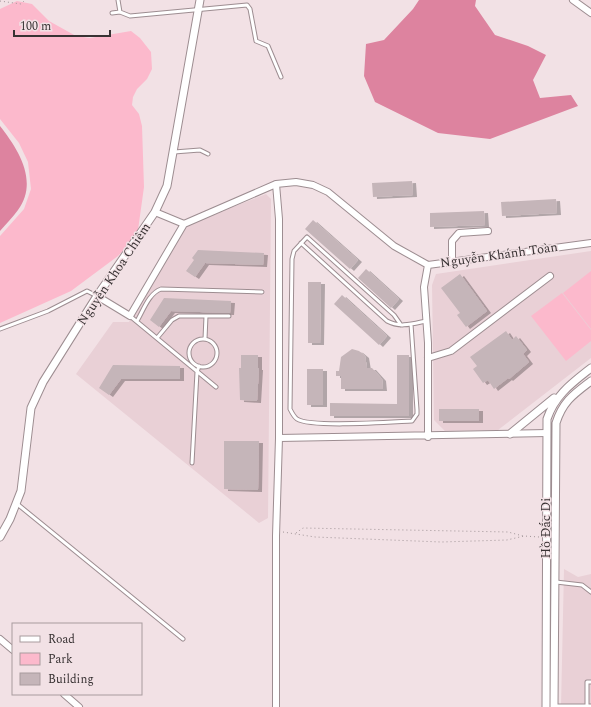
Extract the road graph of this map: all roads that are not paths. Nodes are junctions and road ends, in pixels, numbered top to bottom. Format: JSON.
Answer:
{"nodes":[{"id":1,"x":118,"y":0,"type":"edge"},
{"id":2,"x":200,"y":0,"type":"edge"},
{"id":3,"x":249,"y":0,"type":"edge"},
{"id":4,"x":572,"y":0,"type":"edge"},
{"id":5,"x":247,"y":5,"type":"junction"},
{"id":6,"x":198,"y":11,"type":"junction"},
{"id":7,"x":120,"y":12,"type":"junction"},
{"id":8,"x":112,"y":13,"type":"dead end"},
{"id":9,"x":591,"y":13,"type":"edge"},
{"id":10,"x":281,"y":77,"type":"dead end"},
{"id":11,"x":174,"y":152,"type":"junction"},
{"id":12,"x":208,"y":154,"type":"dead end"},
{"id":13,"x":276,"y":184,"type":"junction"},
{"id":14,"x":155,"y":212,"type":"junction"},
{"id":15,"x":184,"y":224,"type":"junction"},
{"id":16,"x":488,"y":231,"type":"dead end"},
{"id":17,"x":301,"y":243,"type":"junction"},
{"id":18,"x":591,"y":243,"type":"edge"},
{"id":19,"x":452,"y":262,"type":"junction"},
{"id":20,"x":428,"y":265,"type":"junction"},
{"id":21,"x":550,"y":276,"type":"dead end"},
{"id":22,"x":262,"y":292,"type":"dead end"},
{"id":23,"x":97,"y":296,"type":"junction"},
{"id":24,"x":130,"y":316,"type":"junction"},
{"id":25,"x":206,"y":316,"type":"junction"},
{"id":26,"x":229,"y":316,"type":"dead end"},
{"id":27,"x":137,"y":321,"type":"junction"},
{"id":28,"x":426,"y":321,"type":"junction"},
{"id":29,"x":411,"y":324,"type":"junction"},
{"id":30,"x":401,"y":325,"type":"junction"},
{"id":31,"x":0,"y":329,"type":"edge"},
{"id":32,"x":157,"y":338,"type":"junction"},
{"id":33,"x":205,"y":339,"type":"junction"},
{"id":34,"x":428,"y":358,"type":"junction"},
{"id":35,"x":199,"y":366,"type":"junction"},
{"id":36,"x":591,"y":368,"type":"edge"},
{"id":37,"x":196,"y":372,"type":"junction"},
{"id":38,"x":591,"y":381,"type":"edge"},
{"id":39,"x":216,"y":387,"type":"dead end"},
{"id":40,"x":563,"y":390,"type":"junction"},
{"id":41,"x":552,"y":406,"type":"junction"},
{"id":42,"x":560,"y":408,"type":"junction"},
{"id":43,"x":547,"y":433,"type":"junction"},
{"id":44,"x":510,"y":434,"type":"junction"},
{"id":45,"x":428,"y":437,"type":"junction"},
{"id":46,"x":279,"y":438,"type":"junction"},
{"id":47,"x":547,"y":457,"type":"junction"},
{"id":48,"x":556,"y":457,"type":"junction"},
{"id":49,"x":192,"y":463,"type":"dead end"},
{"id":50,"x":16,"y":503,"type":"junction"},
{"id":51,"x":0,"y":537,"type":"edge"},
{"id":52,"x":546,"y":581,"type":"junction"},
{"id":53,"x":555,"y":582,"type":"junction"},
{"id":54,"x":591,"y":592,"type":"edge"},
{"id":55,"x":0,"y":639,"type":"edge"},
{"id":56,"x":183,"y":639,"type":"dead end"},
{"id":57,"x":12,"y":649,"type":"edge"},
{"id":58,"x":591,"y":682,"type":"edge"},
{"id":59,"x":65,"y":695,"type":"edge"},
{"id":60,"x":554,"y":706,"type":"edge"},
{"id":61,"x":589,"y":706,"type":"edge"},
{"id":62,"x":79,"y":707,"type":"edge"},
{"id":63,"x":276,"y":707,"type":"edge"},
{"id":64,"x":546,"y":707,"type":"edge"}],
"edges":[{"from":1,"to":7,"type":"lane"},
{"from":2,"to":6,"type":"street","name":"Nguyễn Khoa Chiêm"},
{"from":3,"to":5,"type":"lane"},
{"from":4,"to":9,"type":"street"},
{"from":5,"to":6,"type":"lane"},
{"from":5,"to":10,"type":"lane"},
{"from":6,"to":7,"type":"lane"},
{"from":6,"to":11,"type":"street","name":"Nguyễn Khoa Chiêm"},
{"from":7,"to":8,"type":"lane"},
{"from":11,"to":12,"type":"lane"},
{"from":11,"to":14,"type":"street","name":"Nguyễn Khoa Chiêm"},
{"from":13,"to":15,"type":"street","name":"Nguyễn Khánh Toàn"},
{"from":13,"to":20,"type":"street","name":"Nguyễn Khánh Toàn"},
{"from":13,"to":46,"type":"street"},
{"from":14,"to":15,"type":"street"},
{"from":14,"to":23,"type":"street","name":"Nguyễn Khoa Chiêm"},
{"from":15,"to":24,"type":"street"},
{"from":16,"to":19,"type":"street"},
{"from":17,"to":29,"type":"lane"},
{"from":17,"to":30,"type":"lane"},
{"from":17,"to":30,"type":"lane"},
{"from":18,"to":19,"type":"street","name":"Nguyễn Khánh Toàn"},
{"from":19,"to":20,"type":"street","name":"Nguyễn Khánh Toàn"},
{"from":20,"to":28,"type":"street"},
{"from":21,"to":34,"type":"street"},
{"from":22,"to":27,"type":"lane"},
{"from":23,"to":24,"type":"street"},
{"from":23,"to":31,"type":"lane"},
{"from":23,"to":50,"type":"street","name":"Nguyễn Khoa Chiêm"},
{"from":24,"to":27,"type":"lane"},
{"from":25,"to":26,"type":"lane"},
{"from":25,"to":32,"type":"lane"},
{"from":25,"to":33,"type":"lane"},
{"from":27,"to":32,"type":"lane"},
{"from":28,"to":29,"type":"lane"},
{"from":28,"to":34,"type":"street"},
{"from":29,"to":30,"type":"lane"},
{"from":32,"to":37,"type":"lane"},
{"from":33,"to":35,"type":"lane"},
{"from":33,"to":35,"type":"lane"},
{"from":34,"to":45,"type":"street"},
{"from":35,"to":37,"type":"lane"},
{"from":36,"to":40,"type":"street","name":"Hồ Đắc Di"},
{"from":37,"to":39,"type":"lane"},
{"from":37,"to":49,"type":"lane"},
{"from":38,"to":42,"type":"street"},
{"from":40,"to":41,"type":"street","name":"Hồ Đắc Di"},
{"from":40,"to":44,"type":"street"},
{"from":41,"to":42,"type":"street"},
{"from":41,"to":43,"type":"street","name":"Hồ Đắc Di"},
{"from":42,"to":48,"type":"street","name":"Hồ Đắc Di"},
{"from":43,"to":44,"type":"street"},
{"from":43,"to":47,"type":"street","name":"Hồ Đắc Di"},
{"from":44,"to":45,"type":"street"},
{"from":45,"to":46,"type":"street"},
{"from":46,"to":63,"type":"street"},
{"from":47,"to":48,"type":"street"},
{"from":47,"to":52,"type":"street","name":"Hồ Đắc Di"},
{"from":48,"to":53,"type":"street","name":"Hồ Đắc Di"},
{"from":50,"to":51,"type":"street","name":"Nguyễn Khoa Chiêm"},
{"from":50,"to":56,"type":"lane"},
{"from":52,"to":53,"type":"street"},
{"from":52,"to":64,"type":"street","name":"Hồ Đắc Di"},
{"from":53,"to":54,"type":"lane"},
{"from":53,"to":60,"type":"street","name":"Hồ Đắc Di"},
{"from":55,"to":57,"type":"street"},
{"from":58,"to":61,"type":"lane"},
{"from":59,"to":62,"type":"street"},
{"from":60,"to":61,"type":"lane"}]}
